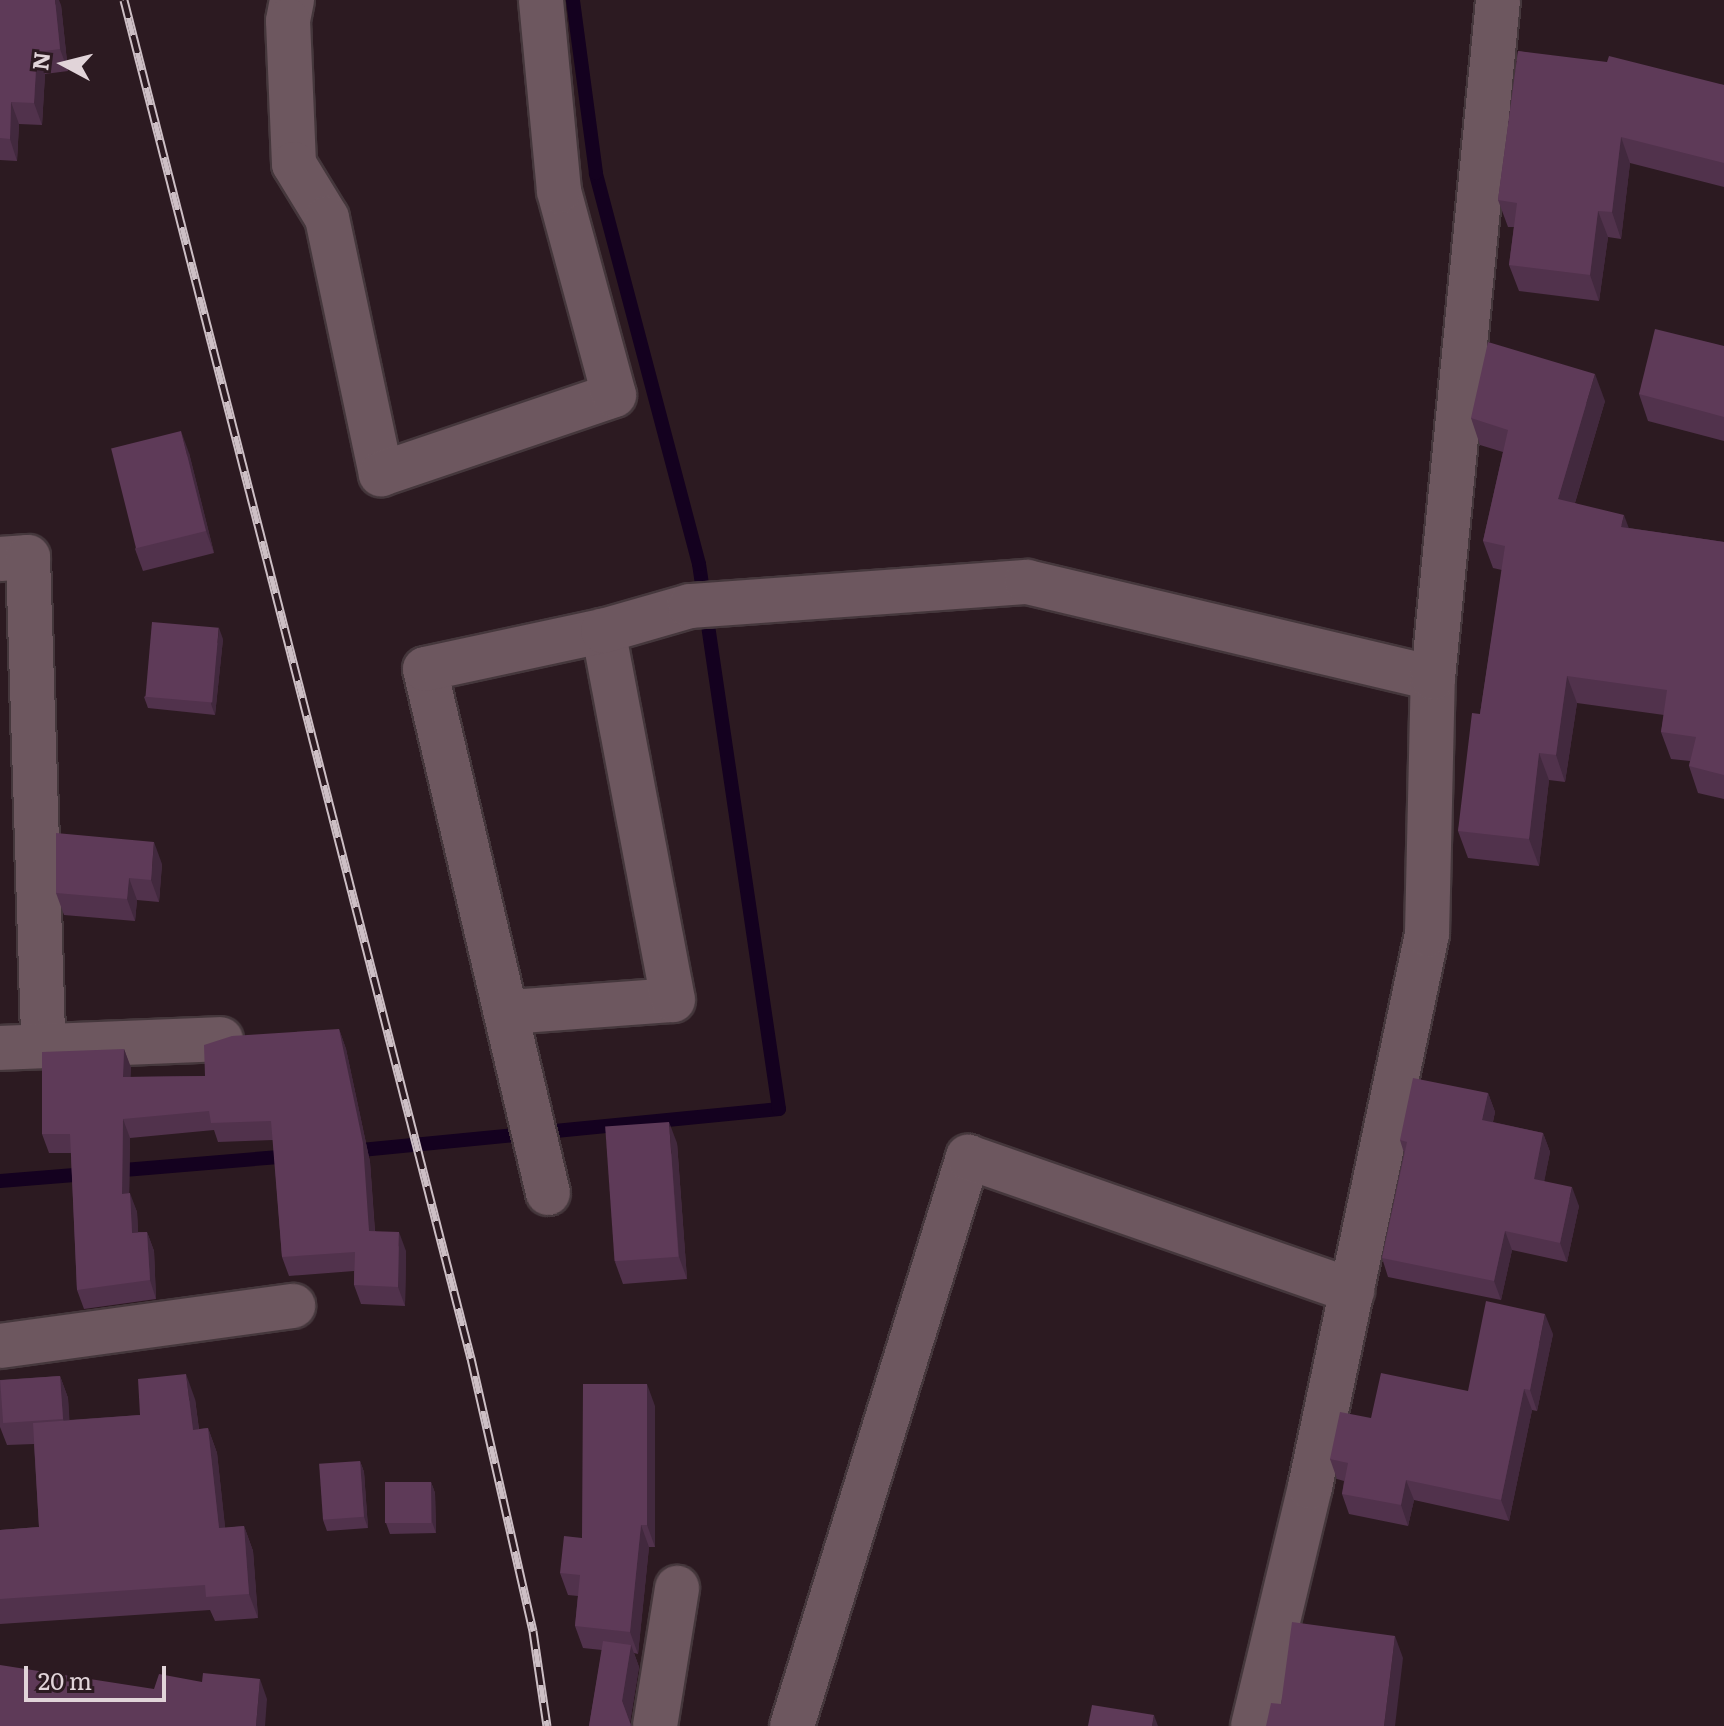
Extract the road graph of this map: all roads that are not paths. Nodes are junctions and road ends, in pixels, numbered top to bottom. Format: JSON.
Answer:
{"nodes":[{"id":1,"x":292,"y":0,"type":"edge"},
{"id":2,"x":541,"y":0,"type":"edge"},
{"id":3,"x":1498,"y":0,"type":"edge"},
{"id":4,"x":0,"y":559,"type":"edge"},
{"id":5,"x":603,"y":631,"type":"junction"},
{"id":6,"x":1433,"y":678,"type":"junction"},
{"id":7,"x":509,"y":1012,"type":"junction"},
{"id":8,"x":221,"y":1039,"type":"edge"},
{"id":9,"x":43,"y":1046,"type":"junction"},
{"id":10,"x":0,"y":1048,"type":"edge"},
{"id":11,"x":548,"y":1193,"type":"dead end"},
{"id":12,"x":1352,"y":1291,"type":"junction"},
{"id":13,"x":293,"y":1306,"type":"dead end"},
{"id":14,"x":0,"y":1346,"type":"edge"},
{"id":15,"x":677,"y":1588,"type":"dead end"},
{"id":16,"x":655,"y":1726,"type":"edge"},
{"id":17,"x":792,"y":1726,"type":"edge"},
{"id":18,"x":1253,"y":1726,"type":"edge"}],
"edges":[{"from":1,"to":2,"type":"street"},
{"from":3,"to":6,"type":"street"},
{"from":4,"to":9,"type":"street"},
{"from":5,"to":6,"type":"street"},
{"from":5,"to":7,"type":"street"},
{"from":5,"to":7,"type":"street"},
{"from":6,"to":12,"type":"street"},
{"from":7,"to":11,"type":"street"},
{"from":8,"to":9,"type":"street"},
{"from":9,"to":10,"type":"street"},
{"from":12,"to":17,"type":"street"},
{"from":12,"to":18,"type":"street"},
{"from":13,"to":14,"type":"street"},
{"from":15,"to":16,"type":"street"}]}
